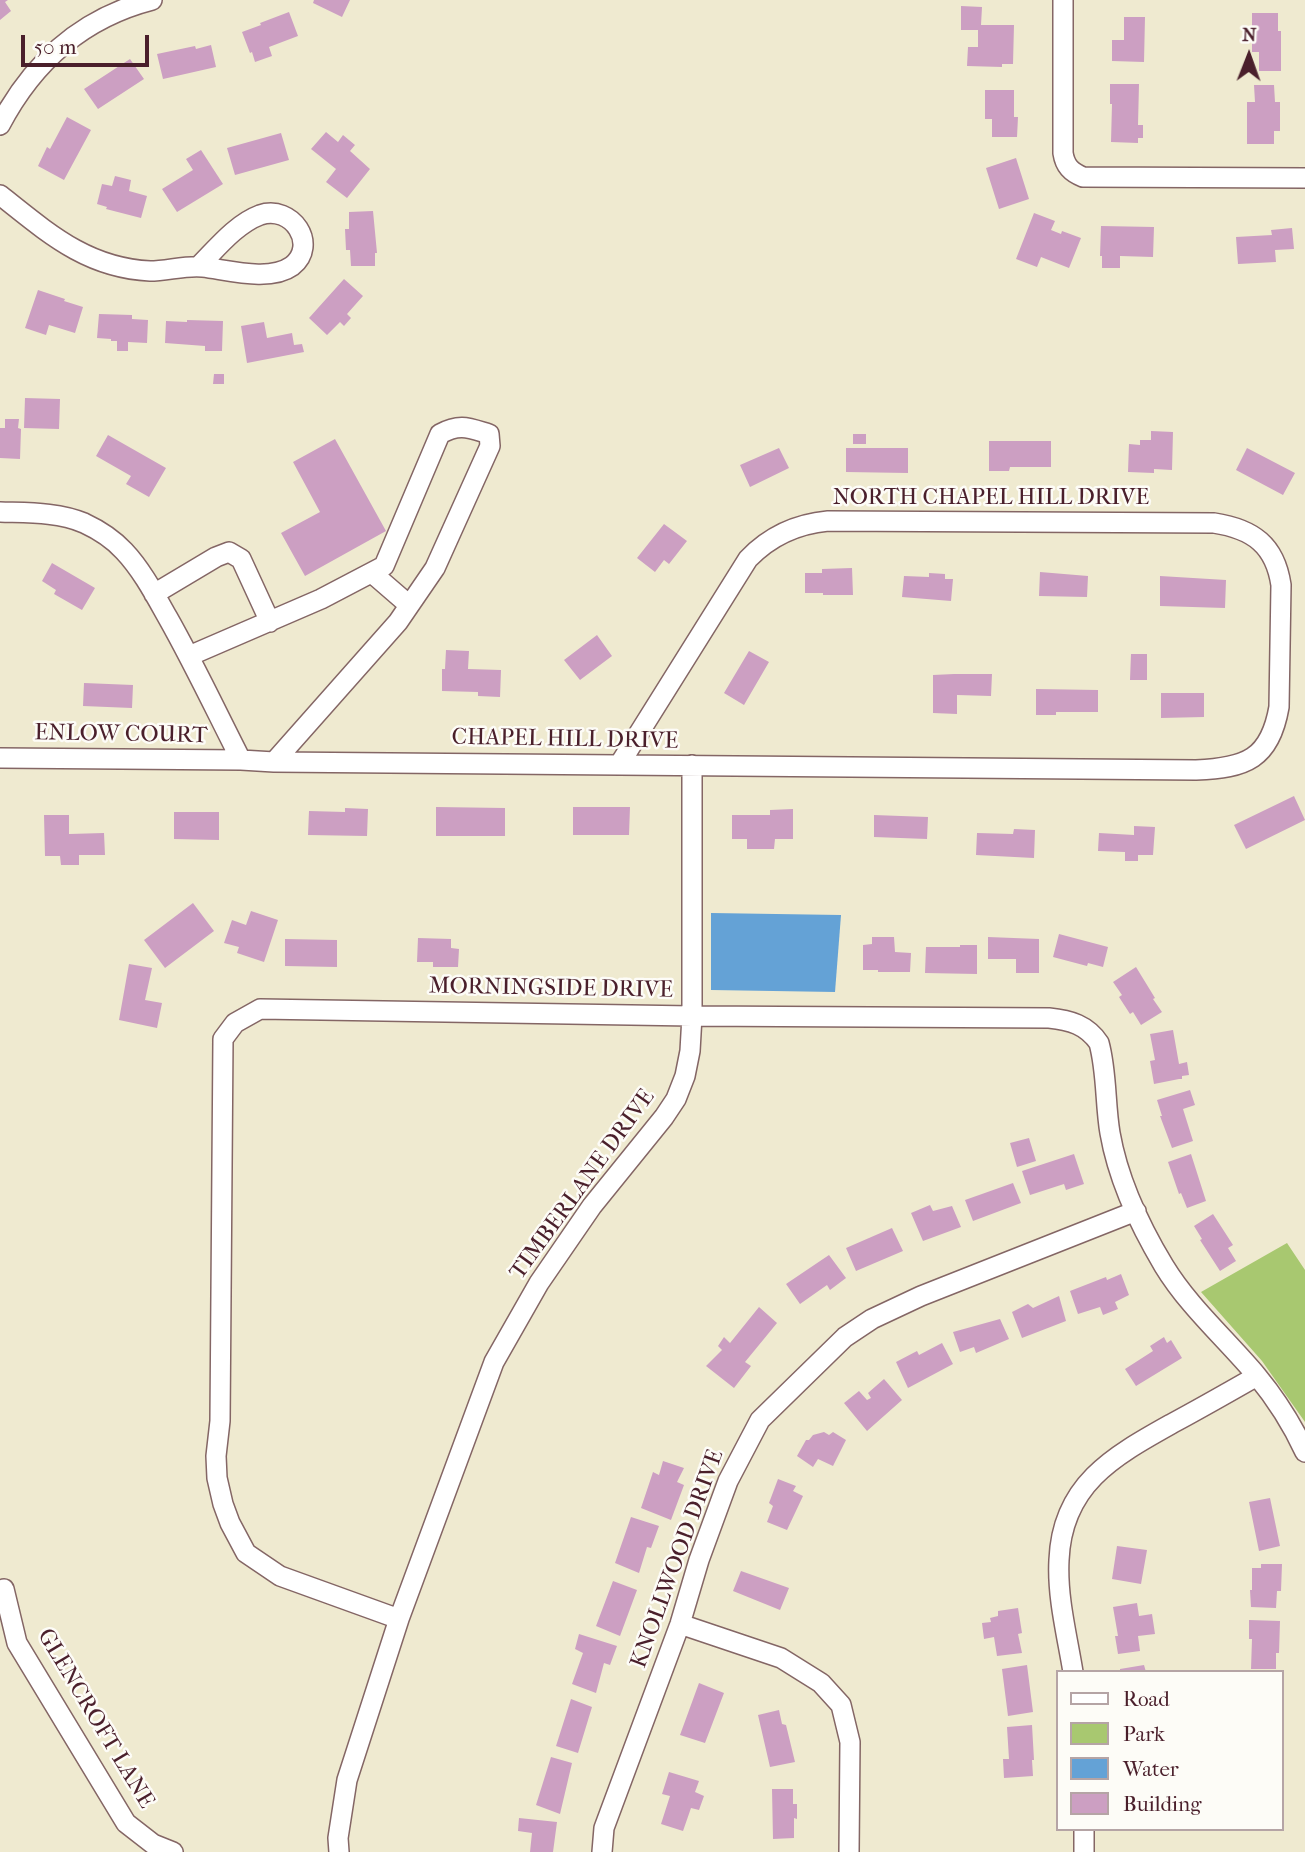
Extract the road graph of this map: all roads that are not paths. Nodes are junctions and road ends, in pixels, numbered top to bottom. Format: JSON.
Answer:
{"nodes":[{"id":1,"x":152,"y":0,"type":"edge"},
{"id":2,"x":1063,"y":0,"type":"edge"},
{"id":3,"x":0,"y":125,"type":"edge"},
{"id":4,"x":1305,"y":178,"type":"edge"},
{"id":5,"x":0,"y":195,"type":"edge"},
{"id":6,"x":199,"y":266,"type":"junction"},
{"id":7,"x":0,"y":512,"type":"edge"},
{"id":8,"x":372,"y":573,"type":"junction"},
{"id":9,"x":155,"y":594,"type":"junction"},
{"id":10,"x":409,"y":605,"type":"junction"},
{"id":11,"x":270,"y":622,"type":"junction"},
{"id":12,"x":189,"y":656,"type":"junction"},
{"id":13,"x":1259,"y":753,"type":"joint"},
{"id":14,"x":0,"y":758,"type":"edge"},
{"id":15,"x":242,"y":760,"type":"junction"},
{"id":16,"x":274,"y":762,"type":"junction"},
{"id":17,"x":619,"y":765,"type":"junction"},
{"id":18,"x":692,"y":765,"type":"junction"},
{"id":19,"x":692,"y":1016,"type":"junction"},
{"id":20,"x":1136,"y":1211,"type":"junction"},
{"id":21,"x":1257,"y":1376,"type":"junction"},
{"id":22,"x":1305,"y":1452,"type":"edge"},
{"id":23,"x":4,"y":1589,"type":"dead end"},
{"id":24,"x":399,"y":1619,"type":"junction"},
{"id":25,"x":680,"y":1624,"type":"junction"},
{"id":26,"x":1073,"y":1670,"type":"edge"},
{"id":27,"x":1084,"y":1831,"type":"edge"},
{"id":28,"x":173,"y":1852,"type":"edge"},
{"id":29,"x":339,"y":1852,"type":"edge"},
{"id":30,"x":602,"y":1852,"type":"edge"},
{"id":31,"x":849,"y":1852,"type":"edge"},
{"id":32,"x":1084,"y":1852,"type":"edge"}],
"edges":[{"from":1,"to":3,"type":"street"},
{"from":2,"to":4,"type":"street"},
{"from":5,"to":6,"type":"street"},
{"from":6,"to":6,"type":"street"},
{"from":7,"to":9,"type":"street"},
{"from":8,"to":10,"type":"street"},
{"from":8,"to":10,"type":"street"},
{"from":8,"to":11,"type":"street"},
{"from":9,"to":11,"type":"street"},
{"from":9,"to":12,"type":"street"},
{"from":10,"to":16,"type":"street"},
{"from":11,"to":12,"type":"street"},
{"from":12,"to":15,"type":"street"},
{"from":13,"to":17,"type":"street","name":"NORTH CHAPEL HILL DRIVE"},
{"from":13,"to":18,"type":"street","name":"CHAPEL HILL DRIVE"},
{"from":14,"to":15,"type":"street","name":"ENLOW COURT"},
{"from":15,"to":16,"type":"street","name":"CHAPEL HILL DRIVE"},
{"from":16,"to":17,"type":"street","name":"CHAPEL HILL DRIVE"},
{"from":17,"to":18,"type":"street","name":"CHAPEL HILL DRIVE"},
{"from":18,"to":19,"type":"street","name":"TIMBERLANE DRIVE"},
{"from":19,"to":20,"type":"street","name":"MORNINGSIDE DRIVE"},
{"from":19,"to":24,"type":"street","name":"TIMBERLANE DRIVE"},
{"from":19,"to":24,"type":"street","name":"MORNINGSIDE DRIVE"},
{"from":20,"to":21,"type":"street","name":"MORNINGSIDE DRIVE"},
{"from":20,"to":25,"type":"street","name":"KNOLLWOOD DRIVE"},
{"from":21,"to":22,"type":"street","name":"MORNINGSIDE DRIVE"},
{"from":21,"to":26,"type":"street"},
{"from":23,"to":28,"type":"street","name":"GLENCROFT LANE"},
{"from":24,"to":29,"type":"street","name":"TIMBERLANE DRIVE"},
{"from":25,"to":30,"type":"street","name":"KNOLLWOOD DRIVE"},
{"from":25,"to":31,"type":"street"},
{"from":27,"to":32,"type":"street"}]}
